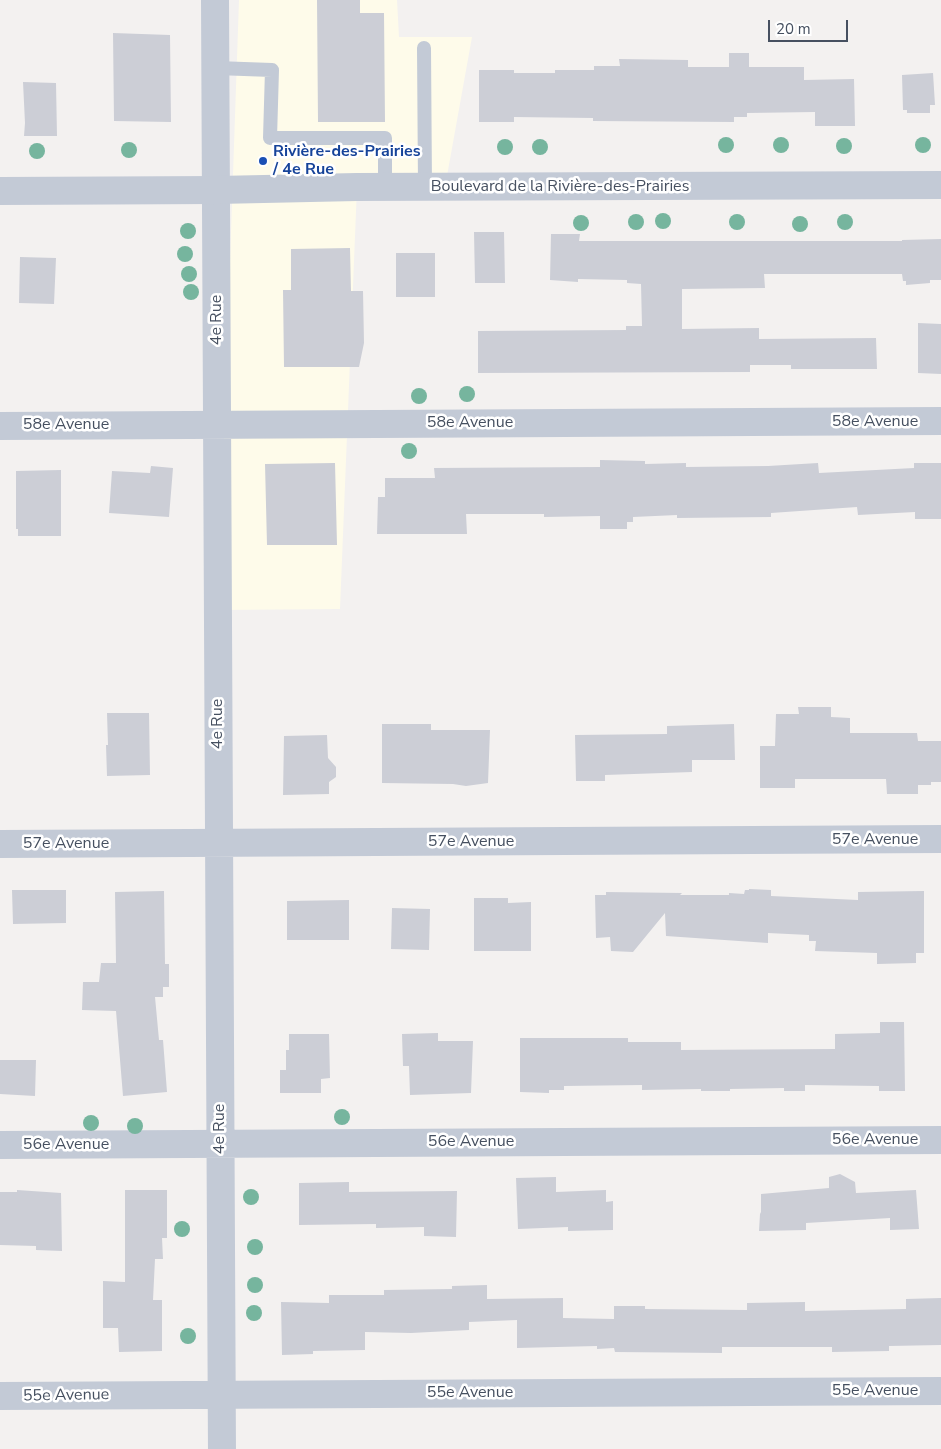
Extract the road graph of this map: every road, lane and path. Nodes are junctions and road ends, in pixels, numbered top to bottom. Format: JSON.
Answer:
{"nodes":[{"id":1,"x":215,"y":0,"type":"edge"},
{"id":2,"x":424,"y":48,"type":"dead end"},
{"id":3,"x":216,"y":68,"type":"junction"},
{"id":4,"x":941,"y":185,"type":"edge"},
{"id":5,"x":385,"y":187,"type":"junction"},
{"id":6,"x":425,"y":187,"type":"junction"},
{"id":7,"x":217,"y":190,"type":"junction"},
{"id":8,"x":0,"y":191,"type":"edge"},
{"id":9,"x":941,"y":421,"type":"edge"},
{"id":10,"x":217,"y":425,"type":"junction"},
{"id":11,"x":0,"y":426,"type":"edge"},
{"id":12,"x":941,"y":840,"type":"edge"},
{"id":13,"x":219,"y":843,"type":"junction"},
{"id":14,"x":0,"y":844,"type":"edge"},
{"id":15,"x":941,"y":1140,"type":"edge"},
{"id":16,"x":220,"y":1144,"type":"junction"},
{"id":17,"x":0,"y":1145,"type":"edge"},
{"id":18,"x":941,"y":1390,"type":"edge"},
{"id":19,"x":222,"y":1394,"type":"junction"},
{"id":20,"x":0,"y":1396,"type":"edge"},
{"id":21,"x":222,"y":1449,"type":"edge"}],
"edges":[{"from":1,"to":3,"type":"street","name":"4e Rue"},
{"from":2,"to":6,"type":"lane"},
{"from":3,"to":5,"type":"lane"},
{"from":3,"to":7,"type":"street","name":"4e Rue"},
{"from":4,"to":6,"type":"street","name":"Boulevard de la Rivière-des-Prairies"},
{"from":5,"to":6,"type":"street","name":"Boulevard de la Rivière-des-Prairies"},
{"from":5,"to":7,"type":"street","name":"Boulevard de la Rivière-des-Prairies"},
{"from":7,"to":8,"type":"street","name":"Boulevard de la Rivière-des-Prairies"},
{"from":7,"to":10,"type":"street","name":"4e Rue"},
{"from":9,"to":10,"type":"street","name":"58e Avenue"},
{"from":10,"to":11,"type":"street","name":"58e Avenue"},
{"from":10,"to":13,"type":"street","name":"4e Rue"},
{"from":12,"to":13,"type":"street","name":"57e Avenue"},
{"from":13,"to":14,"type":"street","name":"57e Avenue"},
{"from":13,"to":16,"type":"street","name":"4e Rue"},
{"from":15,"to":16,"type":"street","name":"56e Avenue"},
{"from":16,"to":17,"type":"street","name":"56e Avenue"},
{"from":16,"to":19,"type":"street","name":"4e Rue"},
{"from":18,"to":19,"type":"street","name":"55e Avenue"},
{"from":19,"to":20,"type":"street","name":"55e Avenue"},
{"from":19,"to":21,"type":"street","name":"4e Rue"}]}
